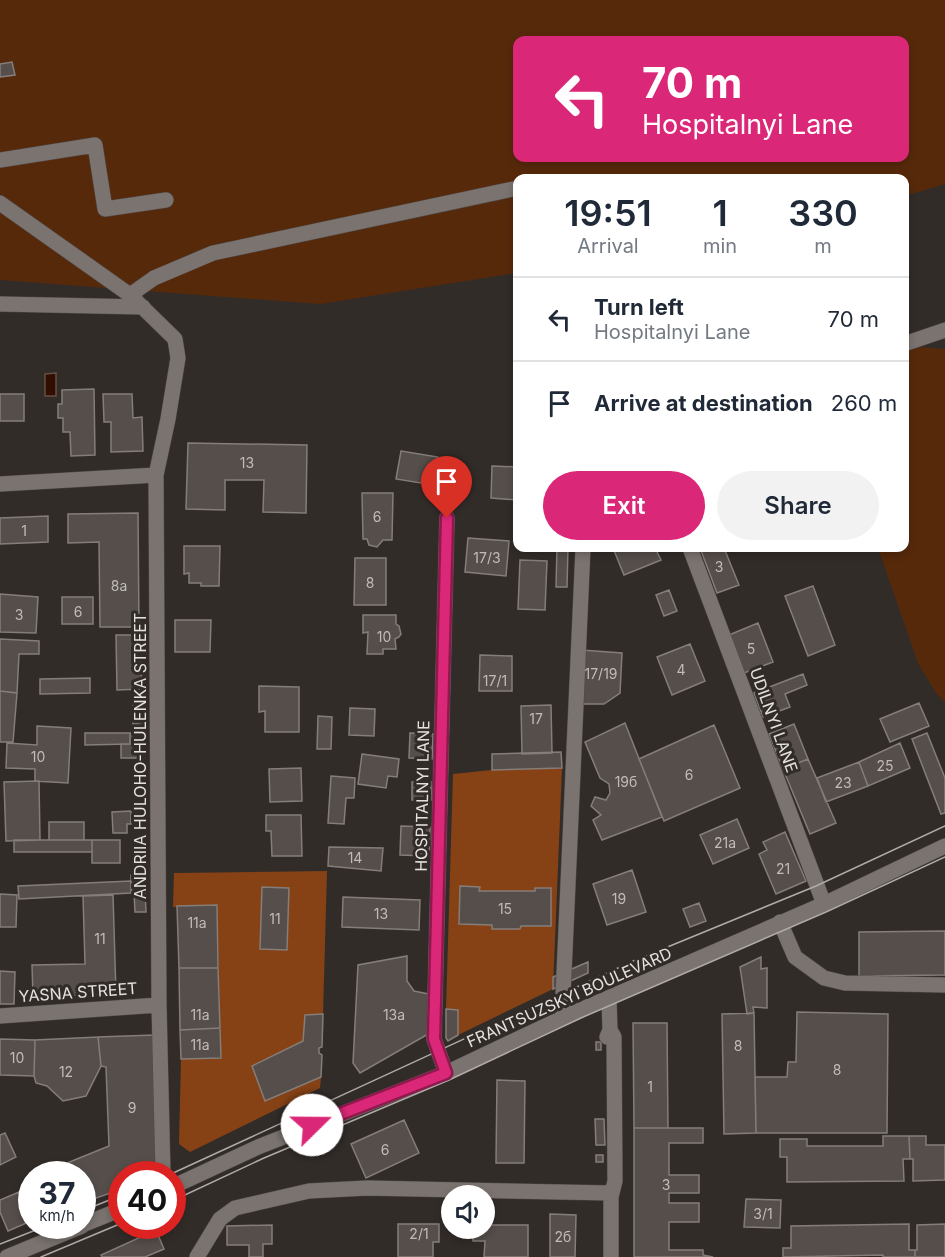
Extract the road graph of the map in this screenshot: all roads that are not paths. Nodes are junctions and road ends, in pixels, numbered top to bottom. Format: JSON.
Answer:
{"nodes":[{"id":1,"x":0,"y":160,"type":"edge"},
{"id":2,"x":513,"y":189,"type":"edge"},
{"id":3,"x":166,"y":200,"type":"dead end"},
{"id":4,"x":0,"y":202,"type":"edge"},
{"id":5,"x":130,"y":295,"type":"junction"},
{"id":6,"x":0,"y":304,"type":"edge"},
{"id":7,"x":143,"y":307,"type":"junction"},
{"id":8,"x":945,"y":330,"type":"edge"},
{"id":9,"x":909,"y":342,"type":"edge"},
{"id":10,"x":156,"y":475,"type":"junction"},
{"id":11,"x":0,"y":484,"type":"edge"},
{"id":12,"x":447,"y":518,"type":"dead end"},
{"id":13,"x":583,"y":552,"type":"edge"},
{"id":14,"x":692,"y":552,"type":"edge"},
{"id":15,"x":945,"y":846,"type":"edge"},
{"id":16,"x":824,"y":904,"type":"junction"},
{"id":17,"x":780,"y":922,"type":"junction"},
{"id":18,"x":945,"y":985,"type":"edge"},
{"id":19,"x":609,"y":999,"type":"junction"},
{"id":20,"x":159,"y":1005,"type":"junction"},
{"id":21,"x":0,"y":1016,"type":"edge"},
{"id":22,"x":562,"y":1018,"type":"junction"},
{"id":23,"x":446,"y":1073,"type":"junction"},
{"id":24,"x":163,"y":1161,"type":"edge"},
{"id":25,"x":186,"y":1180,"type":"edge"},
{"id":26,"x":611,"y":1193,"type":"junction"},
{"id":27,"x":51,"y":1239,"type":"edge"},
{"id":28,"x":7,"y":1257,"type":"edge"},
{"id":29,"x":197,"y":1257,"type":"edge"},
{"id":30,"x":611,"y":1257,"type":"edge"}],
"edges":[{"from":1,"to":3,"type":"street"},
{"from":2,"to":5,"type":"street"},
{"from":4,"to":5,"type":"street"},
{"from":5,"to":7,"type":"street"},
{"from":6,"to":7,"type":"street"},
{"from":7,"to":10,"type":"street","name":"ANDRIIA HULOHO-HULENKA STREET"},
{"from":8,"to":9,"type":"street"},
{"from":10,"to":11,"type":"street"},
{"from":10,"to":20,"type":"street","name":"ANDRIIA HULOHO-HULENKA STREET"},
{"from":12,"to":23,"type":"street","name":"HOSPITALNYI LANE"},
{"from":13,"to":22,"type":"street"},
{"from":14,"to":16,"type":"street","name":"UDILNYI LANE"},
{"from":15,"to":16,"type":"street","name":"FRANTSUZSKYI BOULEVARD"},
{"from":16,"to":17,"type":"street","name":"FRANTSUZSKYI BOULEVARD"},
{"from":17,"to":18,"type":"street"},
{"from":17,"to":19,"type":"street","name":"FRANTSUZSKYI BOULEVARD"},
{"from":19,"to":22,"type":"street","name":"FRANTSUZSKYI BOULEVARD"},
{"from":19,"to":26,"type":"street"},
{"from":20,"to":21,"type":"street","name":"YASNA STREET"},
{"from":20,"to":24,"type":"street","name":"ANDRIIA HULOHO-HULENKA STREET"},
{"from":22,"to":23,"type":"street","name":"FRANTSUZSKYI BOULEVARD"},
{"from":23,"to":25,"type":"street","name":"FRANTSUZSKYI BOULEVARD"},
{"from":26,"to":29,"type":"street"},
{"from":26,"to":30,"type":"street"},
{"from":27,"to":28,"type":"street"}]}
